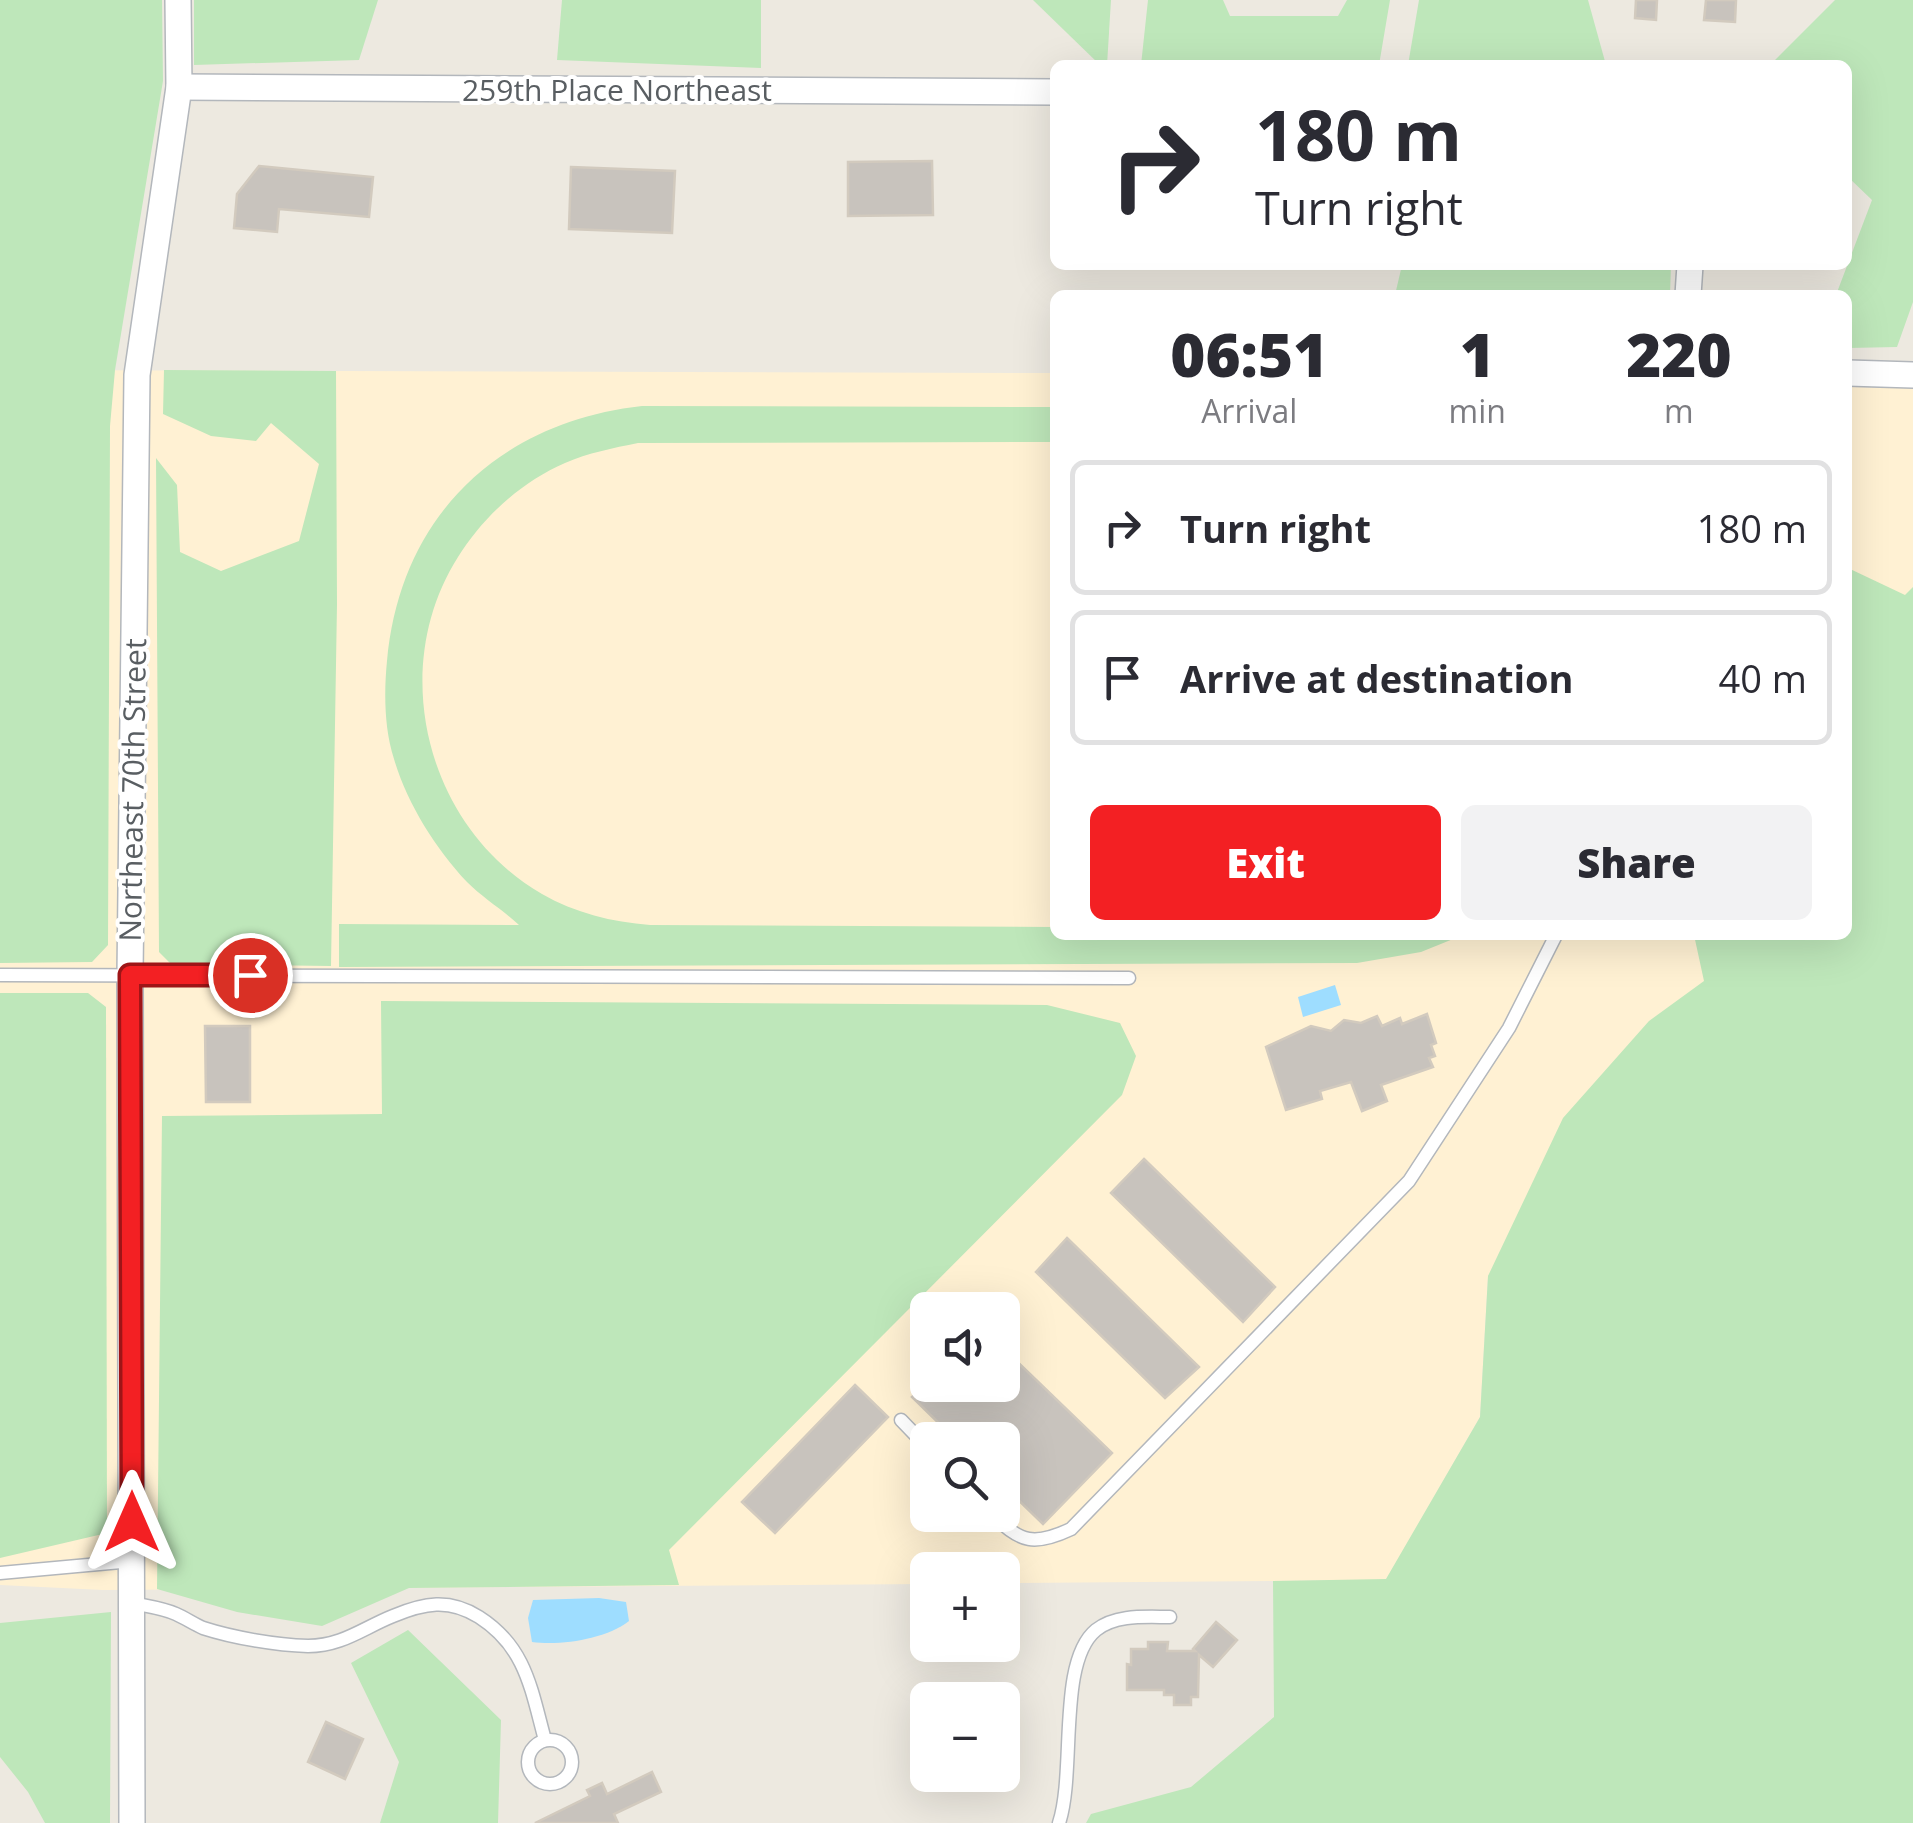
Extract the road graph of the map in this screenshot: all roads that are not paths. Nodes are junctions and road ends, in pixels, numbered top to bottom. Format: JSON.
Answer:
{"nodes":[{"id":1,"x":178,"y":0,"type":"edge"},
{"id":2,"x":180,"y":86,"type":"junction"},
{"id":3,"x":1050,"y":92,"type":"edge"},
{"id":4,"x":1852,"y":374,"type":"edge"},
{"id":5,"x":1913,"y":375,"type":"edge"},
{"id":6,"x":1553,"y":940,"type":"edge"},
{"id":7,"x":0,"y":975,"type":"edge"},
{"id":8,"x":130,"y":975,"type":"junction"},
{"id":9,"x":1129,"y":978,"type":"dead end"},
{"id":10,"x":901,"y":1420,"type":"dead end"},
{"id":11,"x":910,"y":1429,"type":"edge"},
{"id":12,"x":1009,"y":1532,"type":"edge"},
{"id":13,"x":132,"y":1561,"type":"junction"},
{"id":14,"x":0,"y":1573,"type":"edge"},
{"id":15,"x":132,"y":1603,"type":"junction"},
{"id":16,"x":1170,"y":1617,"type":"dead end"},
{"id":17,"x":545,"y":1740,"type":"dead end"},
{"id":18,"x":132,"y":1823,"type":"edge"},
{"id":19,"x":1059,"y":1823,"type":"edge"}],
"edges":[{"from":1,"to":2,"type":"street","name":"Northeast 70th Street"},
{"from":2,"to":3,"type":"street","name":"259th Place Northeast"},
{"from":2,"to":8,"type":"street","name":"Northeast 70th Street"},
{"from":4,"to":5,"type":"street"},
{"from":6,"to":12,"type":"lane"},
{"from":7,"to":8,"type":"lane"},
{"from":8,"to":9,"type":"lane"},
{"from":8,"to":13,"type":"street","name":"Northeast 70th Street"},
{"from":10,"to":11,"type":"lane"},
{"from":13,"to":14,"type":"lane"},
{"from":13,"to":15,"type":"street","name":"Northeast 70th Street"},
{"from":15,"to":17,"type":"lane"},
{"from":15,"to":18,"type":"street","name":"Northeast 70th Street"},
{"from":16,"to":19,"type":"lane"}]}
